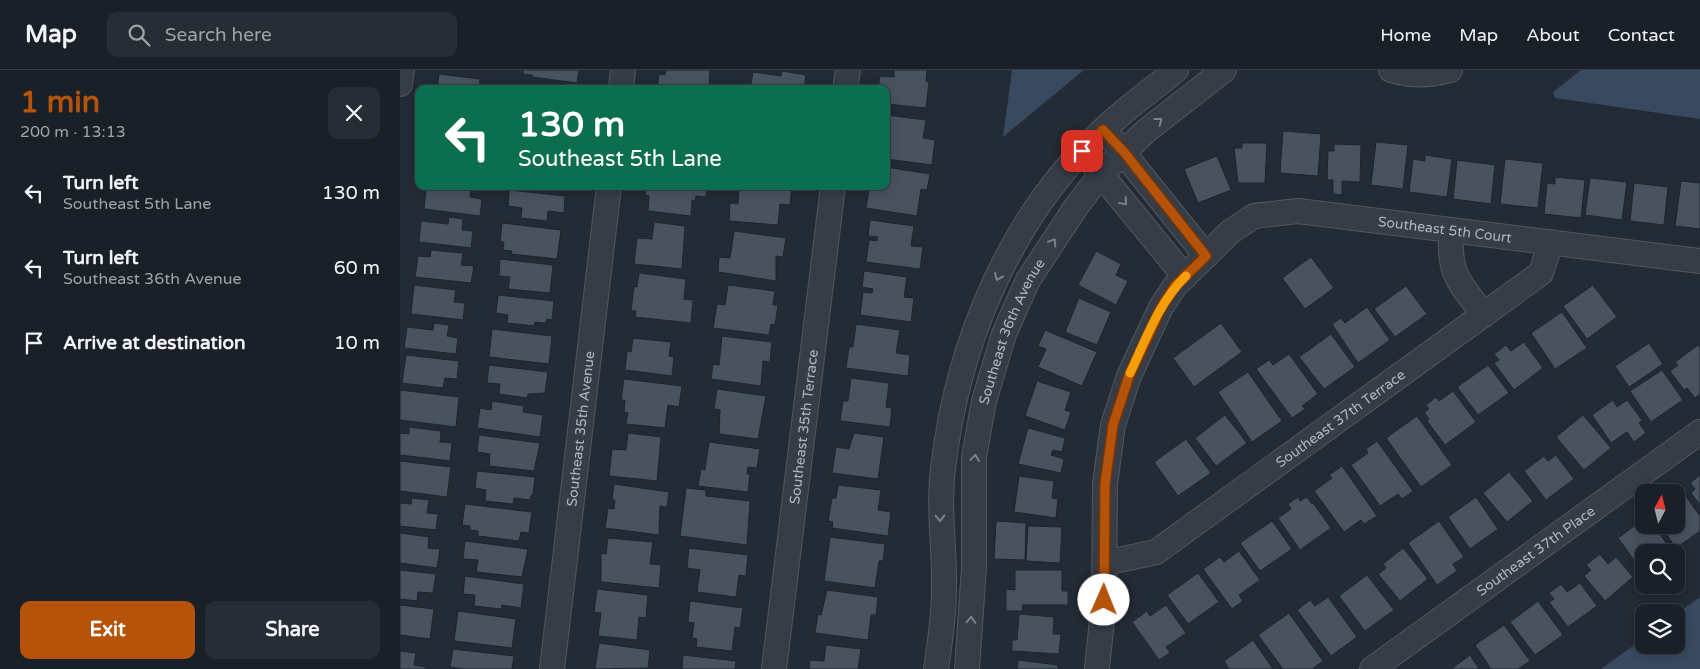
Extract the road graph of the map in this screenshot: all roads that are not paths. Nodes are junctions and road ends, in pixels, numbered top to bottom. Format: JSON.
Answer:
{"nodes":[{"id":1,"x":402,"y":70,"type":"edge"},
{"id":2,"x":623,"y":70,"type":"edge"},
{"id":3,"x":848,"y":70,"type":"edge"},
{"id":4,"x":1176,"y":70,"type":"edge"},
{"id":5,"x":1224,"y":70,"type":"edge"},
{"id":6,"x":1391,"y":70,"type":"edge"},
{"id":7,"x":1450,"y":70,"type":"edge"},
{"id":8,"x":400,"y":84,"type":"edge"},
{"id":9,"x":621,"y":85,"type":"edge"},
{"id":10,"x":846,"y":85,"type":"edge"},
{"id":11,"x":1103,"y":130,"type":"junction"},
{"id":12,"x":1082,"y":151,"type":"junction"},
{"id":13,"x":1124,"y":152,"type":"junction"},
{"id":14,"x":1101,"y":174,"type":"junction"},
{"id":15,"x":609,"y":190,"type":"edge"},
{"id":16,"x":834,"y":190,"type":"edge"},
{"id":17,"x":1179,"y":222,"type":"junction"},
{"id":18,"x":1451,"y":230,"type":"junction"},
{"id":19,"x":1156,"y":240,"type":"junction"},
{"id":20,"x":1552,"y":242,"type":"junction"},
{"id":21,"x":1206,"y":256,"type":"junction"},
{"id":22,"x":1700,"y":261,"type":"edge"},
{"id":23,"x":1185,"y":277,"type":"junction"},
{"id":24,"x":1484,"y":314,"type":"junction"},
{"id":25,"x":1700,"y":432,"type":"edge"},
{"id":26,"x":1104,"y":563,"type":"junction"},
{"id":27,"x":552,"y":669,"type":"edge"},
{"id":28,"x":774,"y":669,"type":"edge"},
{"id":29,"x":936,"y":669,"type":"edge"},
{"id":30,"x":967,"y":669,"type":"edge"},
{"id":31,"x":1097,"y":669,"type":"edge"},
{"id":32,"x":1372,"y":669,"type":"edge"}],
"edges":[{"from":1,"to":8,"type":"street"},
{"from":2,"to":9,"type":"street"},
{"from":3,"to":10,"type":"street"},
{"from":4,"to":11,"type":"street"},
{"from":13,"to":5,"type":"street","name":"Southeast 36th Avenue","one_way":true},
{"from":6,"to":7,"type":"street"},
{"from":11,"to":12,"type":"street"},
{"from":11,"to":13,"type":"street"},
{"from":12,"to":14,"type":"street"},
{"from":12,"to":29,"type":"street","one_way":true},
{"from":13,"to":14,"type":"street","name":"Southeast 36th Avenue"},
{"from":13,"to":17,"type":"street"},
{"from":14,"to":19,"type":"street","one_way":true},
{"from":30,"to":14,"type":"street","name":"Southeast 36th Avenue","one_way":true},
{"from":15,"to":27,"type":"street","name":"Southeast 35th Avenue"},
{"from":16,"to":28,"type":"street","name":"Southeast 35th Terrace"},
{"from":17,"to":19,"type":"street"},
{"from":17,"to":21,"type":"street"},
{"from":18,"to":20,"type":"street","name":"Southeast 5th Court"},
{"from":18,"to":21,"type":"street","name":"Southeast 5th Court"},
{"from":18,"to":24,"type":"street"},
{"from":19,"to":23,"type":"street"},
{"from":20,"to":22,"type":"street","name":"Southeast 5th Court"},
{"from":20,"to":24,"type":"street","name":"Southeast 37th Terrace"},
{"from":21,"to":23,"type":"street","name":"Southeast 5th Court"},
{"from":23,"to":26,"type":"street","name":"Southeast 5th Court"},
{"from":24,"to":26,"type":"street","name":"Southeast 37th Terrace"},
{"from":25,"to":32,"type":"street","name":"Southeast 37th Place"},
{"from":26,"to":31,"type":"street","name":"Southeast 5th Court"}]}
